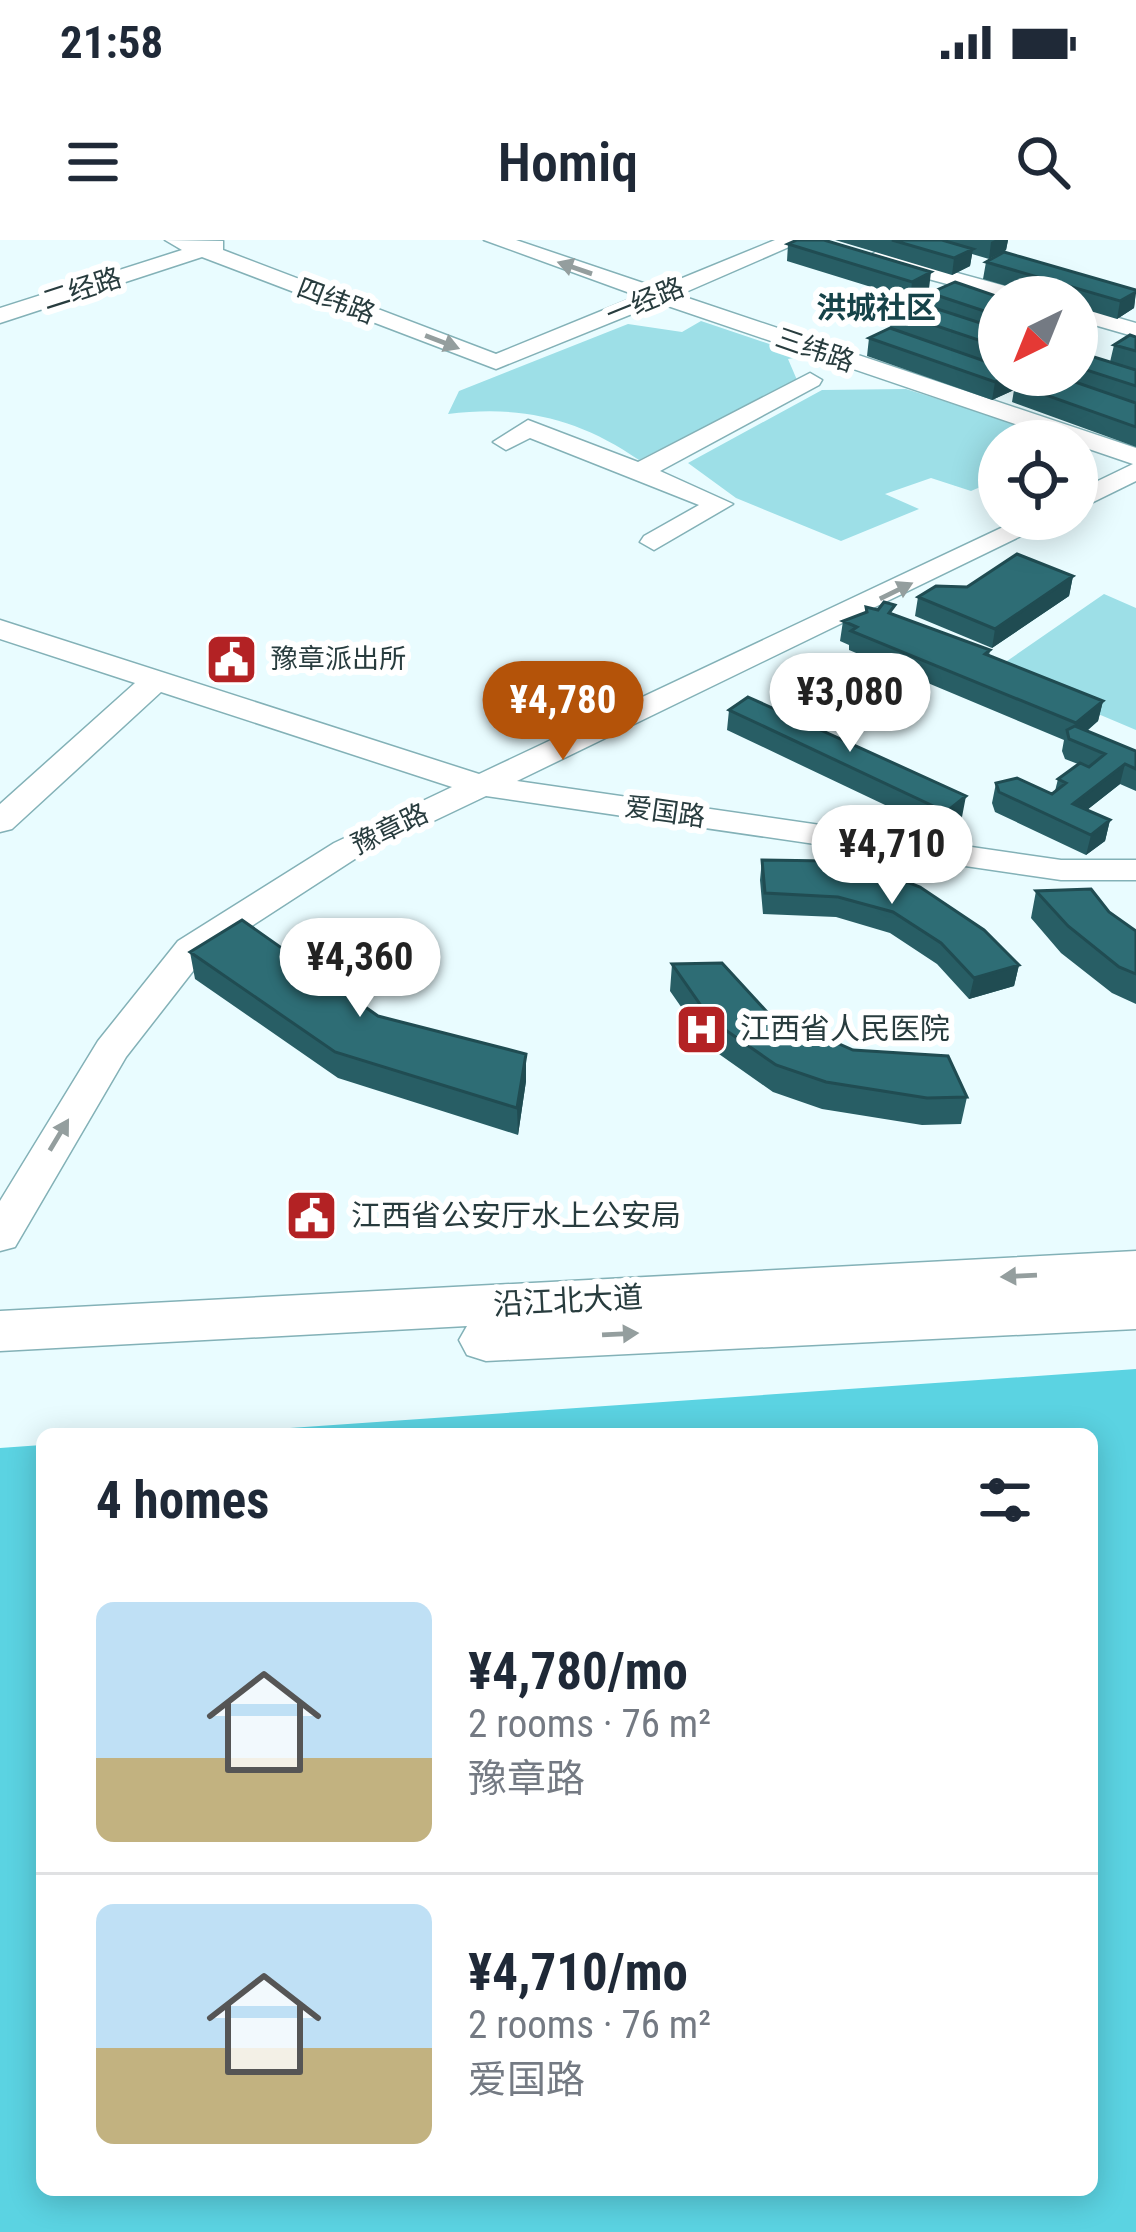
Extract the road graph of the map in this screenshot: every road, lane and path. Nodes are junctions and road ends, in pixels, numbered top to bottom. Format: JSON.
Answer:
{"nodes":[{"id":1,"x":176,"y":240,"type":"edge"},
{"id":2,"x":233,"y":240,"type":"edge"},
{"id":3,"x":495,"y":240,"type":"edge"},
{"id":4,"x":794,"y":240,"type":"edge"},
{"id":5,"x":202,"y":250,"type":"junction"},
{"id":6,"x":855,"y":252,"type":"edge"},
{"id":7,"x":978,"y":286,"type":"edge"},
{"id":8,"x":655,"y":296,"type":"junction"},
{"id":9,"x":0,"y":316,"type":"edge"},
{"id":10,"x":1098,"y":320,"type":"edge"},
{"id":11,"x":1136,"y":330,"type":"edge"},
{"id":12,"x":496,"y":362,"type":"joint"},
{"id":13,"x":846,"y":362,"type":"junction"},
{"id":14,"x":506,"y":442,"type":"dead end"},
{"id":15,"x":1136,"y":457,"type":"edge"},
{"id":16,"x":1136,"y":471,"type":"edge"},
{"id":17,"x":639,"y":472,"type":"junction"},
{"id":18,"x":1098,"y":491,"type":"edge"},
{"id":19,"x":998,"y":540,"type":"edge"},
{"id":20,"x":654,"y":542,"type":"dead end"},
{"id":21,"x":0,"y":629,"type":"edge"},
{"id":22,"x":156,"y":680,"type":"junction"},
{"id":23,"x":479,"y":785,"type":"junction"},
{"id":24,"x":0,"y":822,"type":"edge"},
{"id":25,"x":1136,"y":870,"type":"edge"},
{"id":26,"x":0,"y":1236,"type":"edge"},
{"id":27,"x":1136,"y":1270,"type":"edge"},
{"id":28,"x":1136,"y":1309,"type":"edge"},
{"id":29,"x":0,"y":1331,"type":"edge"},
{"id":30,"x":0,"y":1364,"type":"edge"}],
"edges":[{"from":1,"to":5,"type":"street","name":"四纬路"},
{"from":2,"to":5,"type":"street","name":"二经路"},
{"from":8,"to":3,"type":"street","name":"三纬路","one_way":true},
{"from":4,"to":8,"type":"street","name":"一经路"},
{"from":5,"to":9,"type":"street","name":"二经路"},
{"from":5,"to":12,"type":"street","name":"四纬路","one_way":true},
{"from":6,"to":7,"type":"street"},
{"from":8,"to":12,"type":"street","name":"一经路"},
{"from":8,"to":13,"type":"street","name":"三纬路"},
{"from":10,"to":11,"type":"street"},
{"from":13,"to":15,"type":"street","name":"三纬路"},
{"from":13,"to":17,"type":"street"},
{"from":14,"to":17,"type":"street"},
{"from":16,"to":18,"type":"street"},
{"from":17,"to":20,"type":"street"},
{"from":23,"to":19,"type":"street","name":"豫章路","one_way":true},
{"from":21,"to":22,"type":"street","name":"爱国路"},
{"from":22,"to":23,"type":"street","name":"爱国路"},
{"from":22,"to":24,"type":"street"},
{"from":23,"to":25,"type":"street","name":"爱国路"},
{"from":26,"to":23,"type":"street","name":"豫章路","one_way":true},
{"from":27,"to":29,"type":"main road","name":"沿江北大道","one_way":true},
{"from":30,"to":28,"type":"main road","name":"沿江北大道","one_way":true}]}
